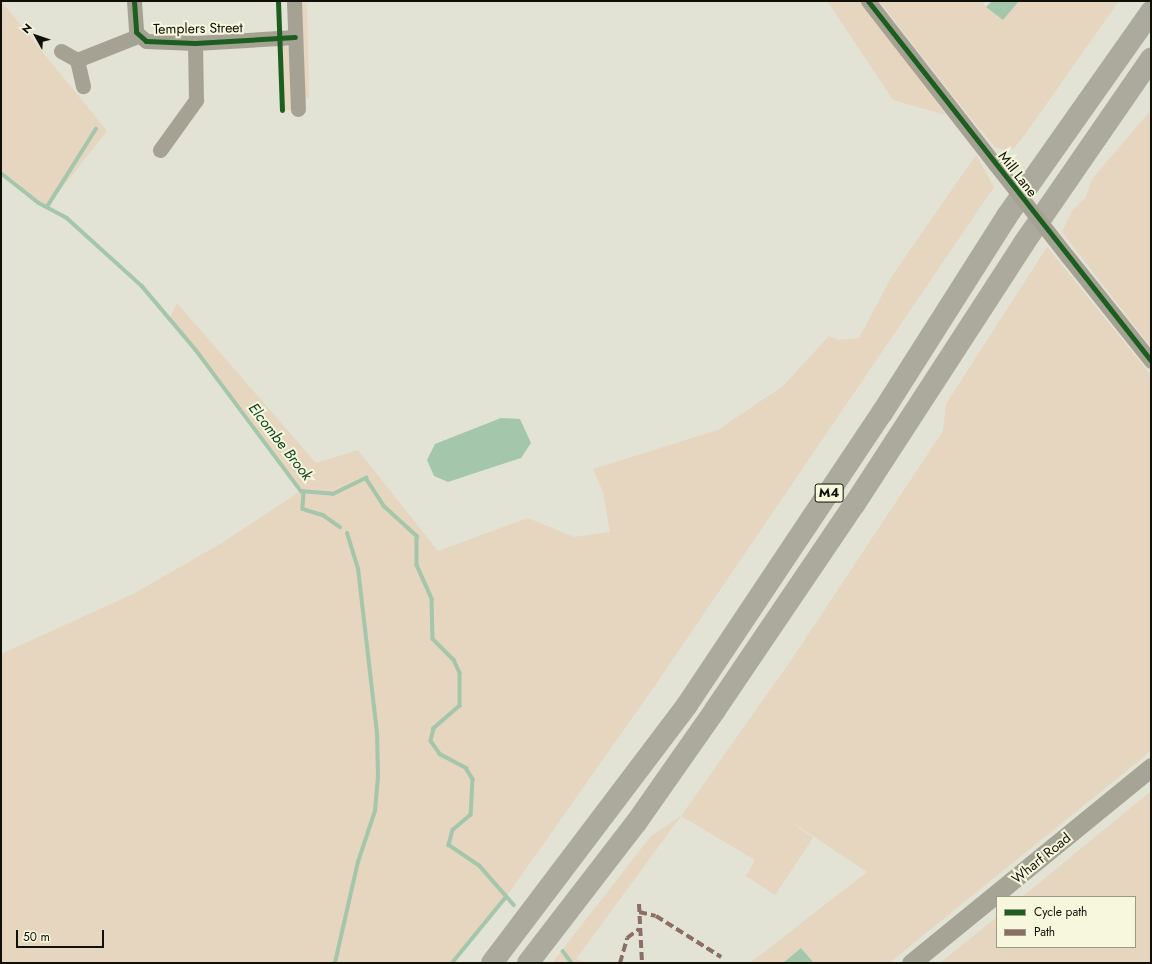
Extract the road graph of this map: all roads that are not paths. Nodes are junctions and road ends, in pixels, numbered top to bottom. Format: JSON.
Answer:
{"nodes":[{"id":1,"x":134,"y":1,"type":"edge"},
{"id":2,"x":294,"y":1,"type":"edge"},
{"id":3,"x":868,"y":1,"type":"edge"},
{"id":4,"x":1151,"y":12,"type":"edge"},
{"id":5,"x":138,"y":36,"type":"junction"},
{"id":6,"x":295,"y":36,"type":"junction"},
{"id":7,"x":195,"y":43,"type":"junction"},
{"id":8,"x":61,"y":51,"type":"dead end"},
{"id":9,"x":1151,"y":59,"type":"edge"},
{"id":10,"x":77,"y":60,"type":"junction"},
{"id":11,"x":83,"y":86,"type":"dead end"},
{"id":12,"x":298,"y":109,"type":"dead end"},
{"id":13,"x":160,"y":150,"type":"dead end"},
{"id":14,"x":1151,"y":361,"type":"edge"},
{"id":15,"x":1151,"y":767,"type":"edge"},
{"id":16,"x":492,"y":963,"type":"edge"},
{"id":17,"x":528,"y":963,"type":"edge"},
{"id":18,"x":911,"y":963,"type":"edge"}],
"edges":[{"from":1,"to":5,"type":"street","name":"Templers Street"},
{"from":2,"to":6,"type":"street"},
{"from":3,"to":14,"type":"street","name":"Mill Lane","bridge":true},
{"from":4,"to":16,"type":"highway","number":"M4"},
{"from":5,"to":7,"type":"street","name":"Templers Street"},
{"from":5,"to":10,"type":"street"},
{"from":6,"to":7,"type":"street","name":"Templers Street"},
{"from":6,"to":12,"type":"street"},
{"from":7,"to":13,"type":"street","name":"Templers Street"},
{"from":8,"to":10,"type":"street"},
{"from":9,"to":17,"type":"highway","number":"M4"},
{"from":10,"to":11,"type":"street"},
{"from":15,"to":18,"type":"main road","name":"Wharf Road"}]}
